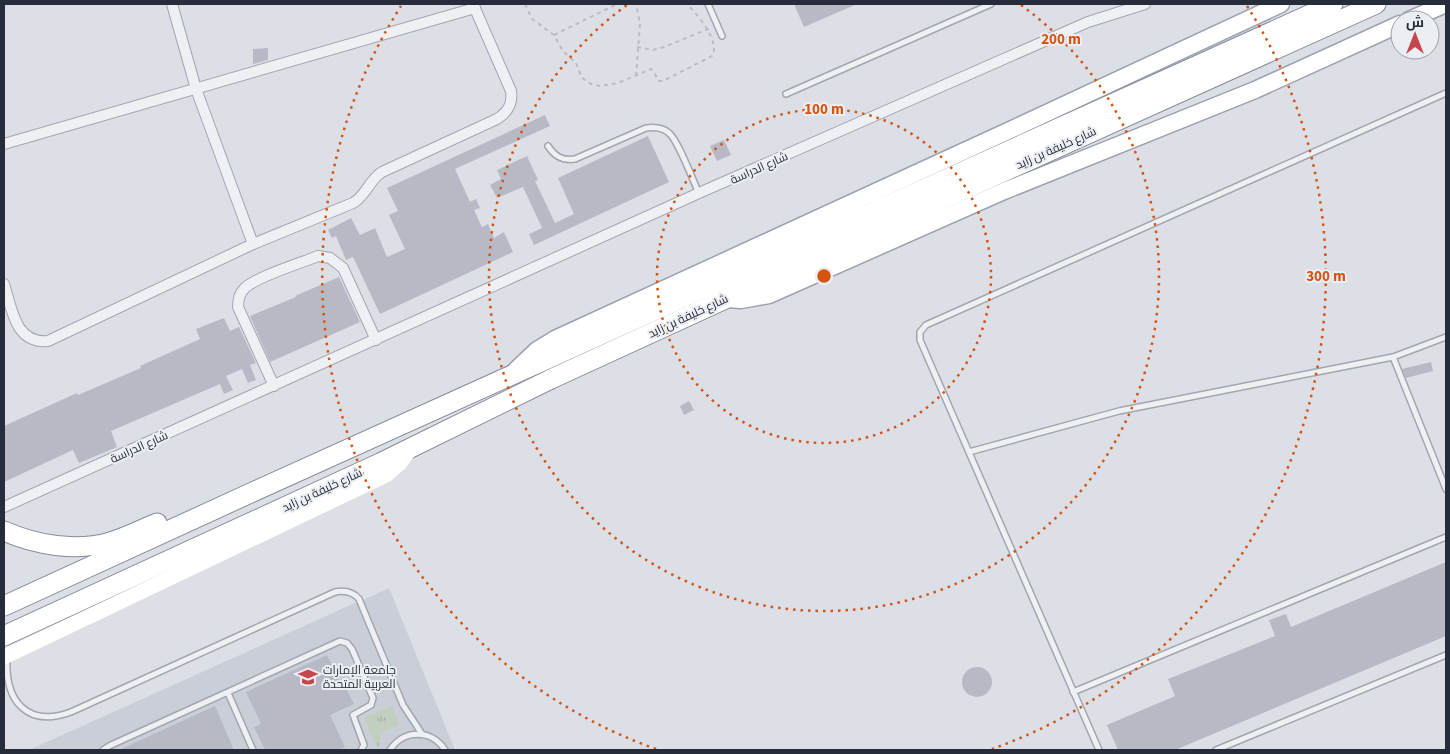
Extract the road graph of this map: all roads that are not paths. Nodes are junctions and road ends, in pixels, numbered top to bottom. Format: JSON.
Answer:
{"nodes":[{"id":1,"x":172,"y":4,"type":"edge"},
{"id":2,"x":708,"y":4,"type":"edge"},
{"id":3,"x":991,"y":4,"type":"edge"},
{"id":4,"x":1144,"y":4,"type":"edge"},
{"id":5,"x":1282,"y":4,"type":"edge"},
{"id":6,"x":1333,"y":4,"type":"edge"},
{"id":7,"x":1376,"y":4,"type":"edge"},
{"id":8,"x":1446,"y":4,"type":"edge"},
{"id":9,"x":474,"y":6,"type":"edge"},
{"id":10,"x":1131,"y":6,"type":"edge"},
{"id":11,"x":1434,"y":8,"type":"edge"},
{"id":12,"x":1390,"y":29,"type":"edge"},
{"id":13,"x":722,"y":36,"type":"dead end"},
{"id":14,"x":196,"y":88,"type":"junction"},
{"id":15,"x":1446,"y":93,"type":"edge"},
{"id":16,"x":786,"y":94,"type":"dead end"},
{"id":17,"x":4,"y":144,"type":"edge"},
{"id":18,"x":548,"y":146,"type":"dead end"},
{"id":19,"x":700,"y":193,"type":"junction"},
{"id":20,"x":253,"y":244,"type":"junction"},
{"id":21,"x":4,"y":284,"type":"edge"},
{"id":22,"x":727,"y":298,"type":"junction"},
{"id":23,"x":1446,"y":337,"type":"edge"},
{"id":24,"x":376,"y":340,"type":"junction"},
{"id":25,"x":1393,"y":357,"type":"junction"},
{"id":26,"x":515,"y":371,"type":"junction"},
{"id":27,"x":274,"y":386,"type":"junction"},
{"id":28,"x":411,"y":448,"type":"junction"},
{"id":29,"x":968,"y":452,"type":"junction"},
{"id":30,"x":1446,"y":488,"type":"edge"},
{"id":31,"x":4,"y":508,"type":"edge"},
{"id":32,"x":219,"y":508,"type":"junction"},
{"id":33,"x":4,"y":531,"type":"edge"},
{"id":34,"x":1446,"y":537,"type":"edge"},
{"id":35,"x":4,"y":592,"type":"edge"},
{"id":36,"x":28,"y":595,"type":"junction"},
{"id":37,"x":4,"y":606,"type":"edge"},
{"id":38,"x":4,"y":636,"type":"edge"},
{"id":39,"x":1446,"y":654,"type":"edge"},
{"id":40,"x":5,"y":656,"type":"edge"},
{"id":41,"x":1073,"y":692,"type":"junction"},
{"id":42,"x":228,"y":693,"type":"junction"},
{"id":43,"x":422,"y":734,"type":"junction"},
{"id":44,"x":103,"y":750,"type":"edge"},
{"id":45,"x":253,"y":750,"type":"edge"},
{"id":46,"x":361,"y":750,"type":"edge"},
{"id":47,"x":390,"y":750,"type":"edge"},
{"id":48,"x":445,"y":750,"type":"edge"},
{"id":49,"x":1099,"y":750,"type":"edge"},
{"id":50,"x":1216,"y":750,"type":"edge"}],
"edges":[{"from":1,"to":14,"type":"street"},
{"from":2,"to":13,"type":"lane"},
{"from":3,"to":16,"type":"lane"},
{"from":4,"to":10,"type":"street","name":"شارع الدراسة"},
{"from":5,"to":26,"type":"main road"},
{"from":6,"to":26,"type":"highway","name":"شارع خليفة بن زايد"},
{"from":7,"to":22,"type":"highway","name":"شارع خليفة بن زايد"},
{"from":8,"to":11,"type":"main road"},
{"from":9,"to":14,"type":"street"},
{"from":9,"to":20,"type":"street"},
{"from":10,"to":19,"type":"street","name":"شارع الدراسة"},
{"from":12,"to":22,"type":"main road"},
{"from":14,"to":17,"type":"street"},
{"from":14,"to":20,"type":"street"},
{"from":15,"to":29,"type":"lane"},
{"from":18,"to":19,"type":"lane"},
{"from":19,"to":24,"type":"street","name":"شارع الدراسة"},
{"from":20,"to":21,"type":"street"},
{"from":22,"to":28,"type":"highway","name":"شارع خليفة بن زايد"},
{"from":23,"to":25,"type":"lane"},
{"from":24,"to":27,"type":"street","name":"شارع الدراسة"},
{"from":24,"to":27,"type":"street"},
{"from":25,"to":29,"type":"lane"},
{"from":25,"to":30,"type":"lane"},
{"from":26,"to":32,"type":"highway","name":"شارع خليفة بن زايد"},
{"from":27,"to":31,"type":"street","name":"شارع الدراسة"},
{"from":28,"to":38,"type":"highway","name":"شارع خليفة بن زايد"},
{"from":28,"to":40,"type":"street"},
{"from":29,"to":41,"type":"lane"},
{"from":32,"to":33,"type":"highway"},
{"from":32,"to":36,"type":"highway","name":"شارع خليفة بن زايد"},
{"from":34,"to":41,"type":"lane"},
{"from":35,"to":36,"type":"highway"},
{"from":36,"to":37,"type":"highway","name":"شارع خليفة بن زايد"},
{"from":39,"to":50,"type":"lane"},
{"from":40,"to":43,"type":"lane"},
{"from":41,"to":49,"type":"lane"},
{"from":42,"to":44,"type":"lane"},
{"from":42,"to":45,"type":"lane"},
{"from":42,"to":46,"type":"lane"},
{"from":43,"to":47,"type":"lane"},
{"from":43,"to":48,"type":"lane"}]}
